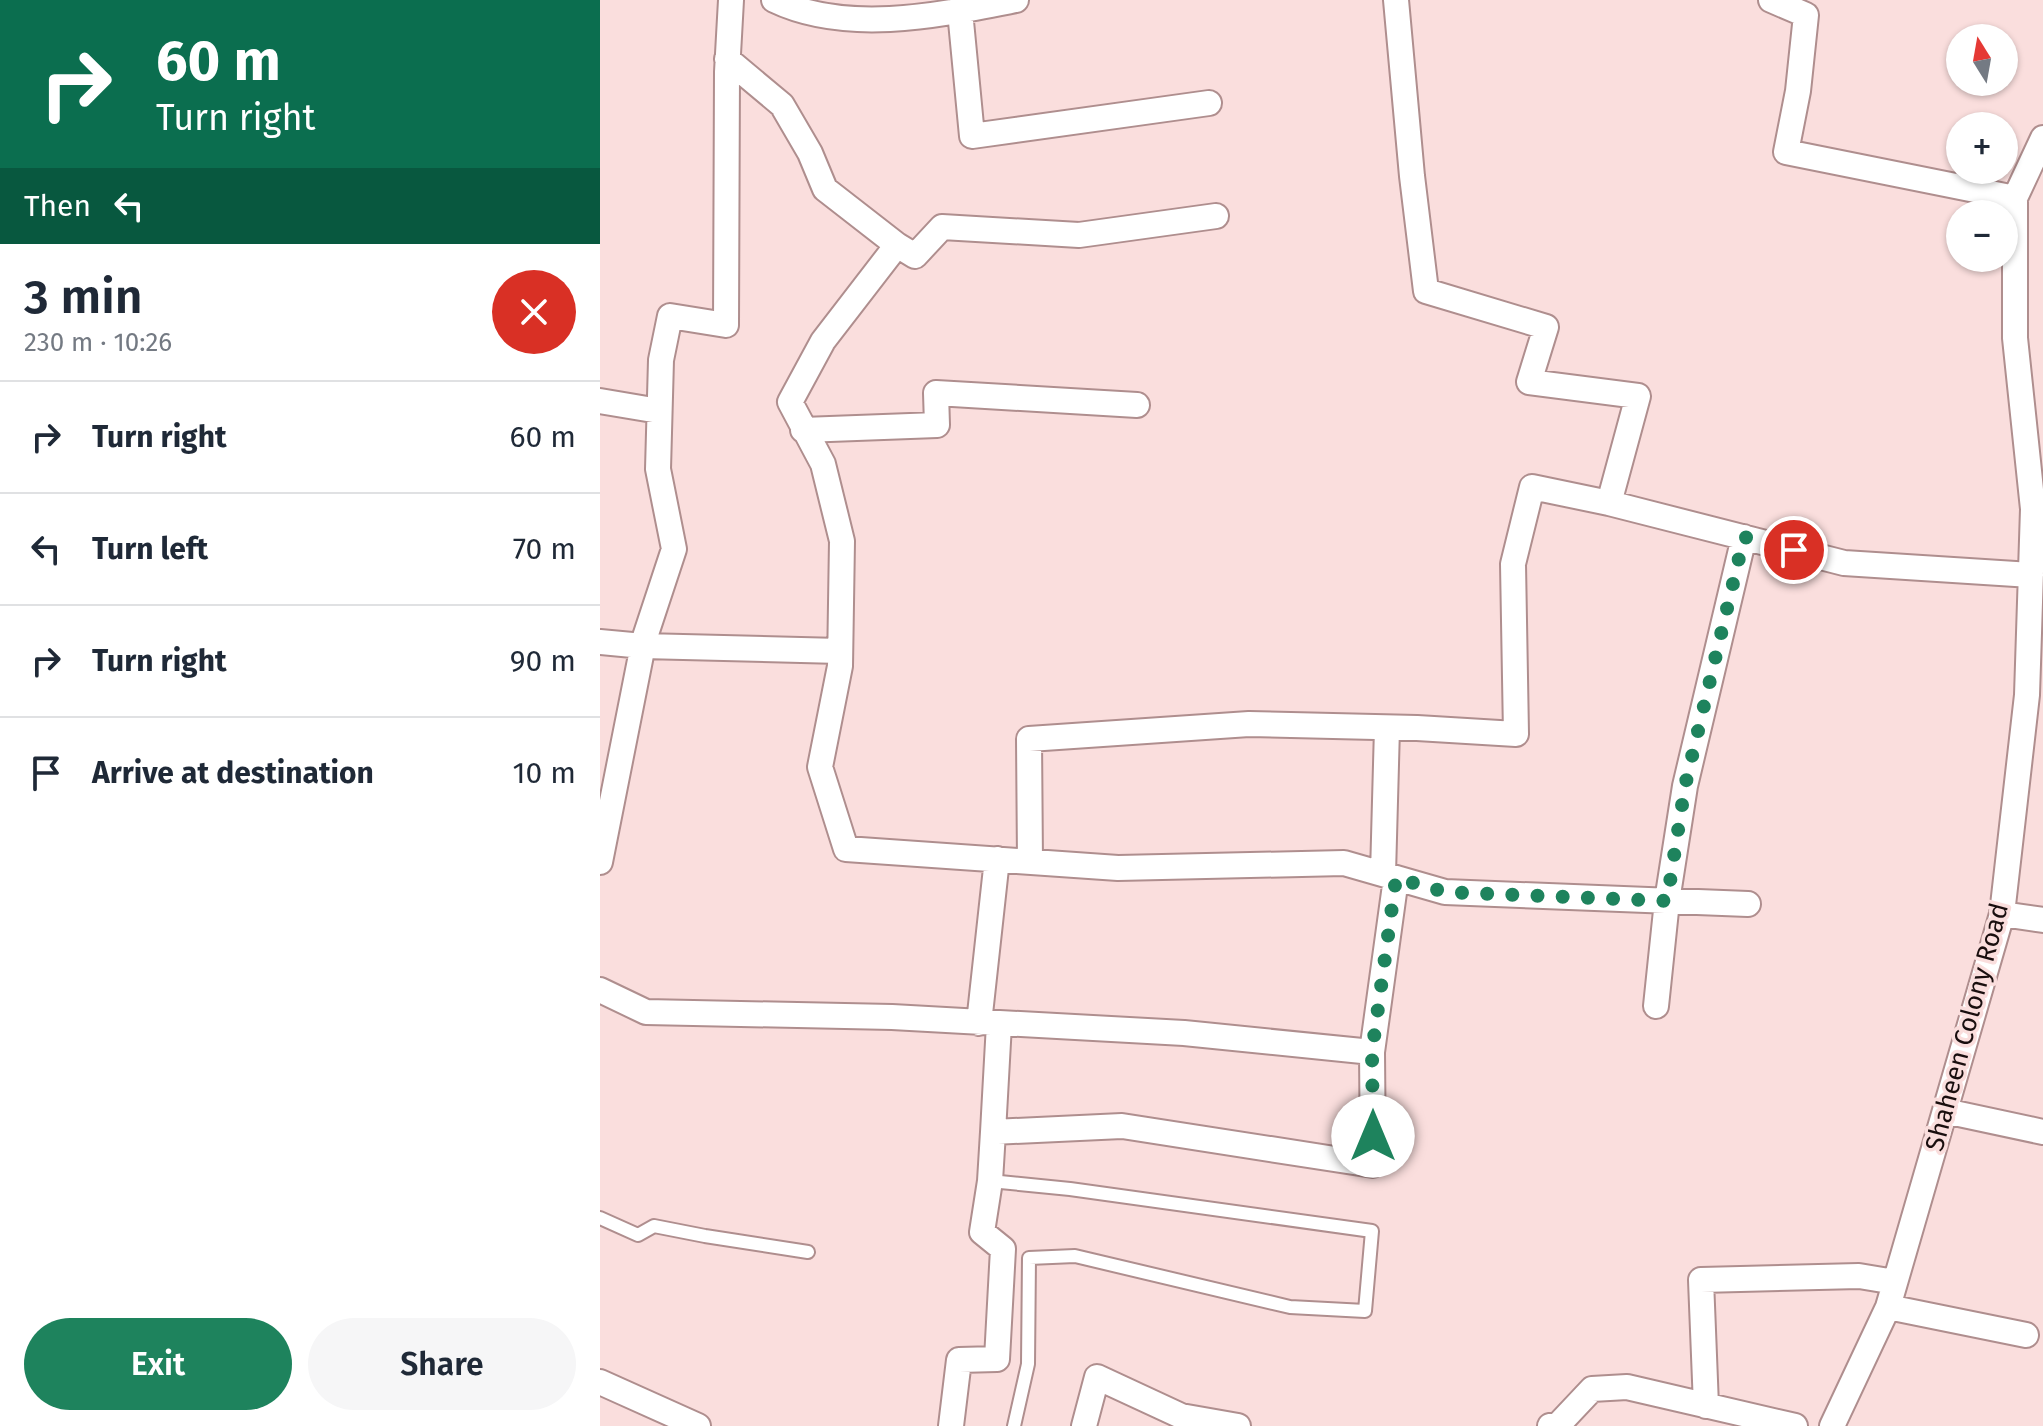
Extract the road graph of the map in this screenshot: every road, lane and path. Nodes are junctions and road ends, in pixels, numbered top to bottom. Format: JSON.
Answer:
{"nodes":[{"id":1,"x":731,"y":0,"type":"edge"},
{"id":2,"x":774,"y":0,"type":"edge"},
{"id":3,"x":1016,"y":0,"type":"edge"},
{"id":4,"x":1396,"y":0,"type":"edge"},
{"id":5,"x":1771,"y":0,"type":"edge"},
{"id":6,"x":960,"y":11,"type":"junction"},
{"id":7,"x":727,"y":59,"type":"junction"},
{"id":8,"x":1209,"y":103,"type":"dead end"},
{"id":9,"x":2043,"y":138,"type":"edge"},
{"id":10,"x":2015,"y":198,"type":"junction"},
{"id":11,"x":1216,"y":216,"type":"dead end"},
{"id":12,"x":897,"y":245,"type":"junction"},
{"id":13,"x":600,"y":401,"type":"edge"},
{"id":14,"x":1137,"y":405,"type":"dead end"},
{"id":15,"x":659,"y":411,"type":"junction"},
{"id":16,"x":2033,"y":417,"type":"edge"},
{"id":17,"x":803,"y":430,"type":"junction"},
{"id":18,"x":2036,"y":476,"type":"edge"},
{"id":19,"x":1609,"y":503,"type":"junction"},
{"id":20,"x":1744,"y":537,"type":"junction"},
{"id":21,"x":2031,"y":575,"type":"junction"},
{"id":22,"x":600,"y":642,"type":"edge"},
{"id":23,"x":643,"y":646,"type":"junction"},
{"id":24,"x":840,"y":651,"type":"junction"},
{"id":25,"x":1387,"y":728,"type":"junction"},
{"id":26,"x":997,"y":859,"type":"junction"},
{"id":27,"x":1030,"y":861,"type":"junction"},
{"id":28,"x":600,"y":862,"type":"edge"},
{"id":29,"x":1389,"y":876,"type":"junction"},
{"id":30,"x":1667,"y":901,"type":"junction"},
{"id":31,"x":1748,"y":904,"type":"dead end"},
{"id":32,"x":2002,"y":914,"type":"junction"},
{"id":33,"x":2043,"y":920,"type":"edge"},
{"id":34,"x":600,"y":990,"type":"edge"},
{"id":35,"x":1656,"y":1006,"type":"dead end"},
{"id":36,"x":989,"y":1023,"type":"junction"},
{"id":37,"x":1372,"y":1052,"type":"junction"},
{"id":38,"x":1945,"y":1111,"type":"junction"},
{"id":39,"x":993,"y":1132,"type":"junction"},
{"id":40,"x":2043,"y":1132,"type":"edge"},
{"id":41,"x":990,"y":1181,"type":"junction"},
{"id":42,"x":600,"y":1218,"type":"edge"},
{"id":43,"x":808,"y":1252,"type":"dead end"},
{"id":44,"x":1895,"y":1282,"type":"junction"},
{"id":45,"x":1888,"y":1307,"type":"junction"},
{"id":46,"x":2026,"y":1335,"type":"dead end"},
{"id":47,"x":600,"y":1382,"type":"edge"},
{"id":48,"x":1706,"y":1406,"type":"junction"},
{"id":49,"x":698,"y":1426,"type":"edge"},
{"id":50,"x":951,"y":1426,"type":"edge"},
{"id":51,"x":1014,"y":1426,"type":"edge"},
{"id":52,"x":1084,"y":1426,"type":"edge"},
{"id":53,"x":1238,"y":1426,"type":"edge"},
{"id":54,"x":1550,"y":1426,"type":"edge"},
{"id":55,"x":1795,"y":1426,"type":"edge"},
{"id":56,"x":1832,"y":1426,"type":"edge"}],
"edges":[{"from":1,"to":7,"type":"street"},
{"from":2,"to":6,"type":"street"},
{"from":3,"to":6,"type":"street"},
{"from":4,"to":19,"type":"street"},
{"from":5,"to":10,"type":"street"},
{"from":6,"to":8,"type":"street"},
{"from":7,"to":12,"type":"street"},
{"from":7,"to":15,"type":"street"},
{"from":9,"to":10,"type":"street","name":"Shaheen Colony Road"},
{"from":10,"to":16,"type":"street","name":"Shaheen Colony Road"},
{"from":11,"to":12,"type":"street"},
{"from":12,"to":17,"type":"street"},
{"from":13,"to":15,"type":"street"},
{"from":14,"to":17,"type":"street"},
{"from":15,"to":23,"type":"street"},
{"from":16,"to":18,"type":"street","name":"Shaheen Colony Road"},
{"from":17,"to":24,"type":"street"},
{"from":18,"to":21,"type":"street","name":"Shaheen Colony Road"},
{"from":19,"to":20,"type":"street"},
{"from":19,"to":25,"type":"street"},
{"from":20,"to":21,"type":"street"},
{"from":20,"to":30,"type":"street"},
{"from":21,"to":32,"type":"street","name":"Shaheen Colony Road"},
{"from":22,"to":23,"type":"street"},
{"from":23,"to":24,"type":"street"},
{"from":23,"to":28,"type":"street"},
{"from":24,"to":26,"type":"street"},
{"from":25,"to":27,"type":"street"},
{"from":25,"to":29,"type":"street"},
{"from":26,"to":27,"type":"street"},
{"from":26,"to":36,"type":"street"},
{"from":27,"to":29,"type":"street"},
{"from":29,"to":30,"type":"street"},
{"from":29,"to":37,"type":"street"},
{"from":30,"to":31,"type":"street"},
{"from":30,"to":35,"type":"street"},
{"from":32,"to":33,"type":"street"},
{"from":32,"to":38,"type":"street","name":"Shaheen Colony Road"},
{"from":34,"to":36,"type":"street"},
{"from":36,"to":37,"type":"street"},
{"from":36,"to":39,"type":"street"},
{"from":37,"to":39,"type":"street"},
{"from":38,"to":40,"type":"street"},
{"from":38,"to":44,"type":"street","name":"Shaheen Colony Road"},
{"from":39,"to":41,"type":"street"},
{"from":41,"to":50,"type":"street"},
{"from":41,"to":51,"type":"lane"},
{"from":42,"to":43,"type":"lane"},
{"from":44,"to":45,"type":"street","name":"Shaheen Colony Road"},
{"from":44,"to":48,"type":"street"},
{"from":45,"to":46,"type":"street"},
{"from":45,"to":56,"type":"street","name":"Shaheen Colony Road"},
{"from":47,"to":49,"type":"street"},
{"from":48,"to":54,"type":"street"},
{"from":48,"to":55,"type":"street"},
{"from":52,"to":53,"type":"street"}]}
